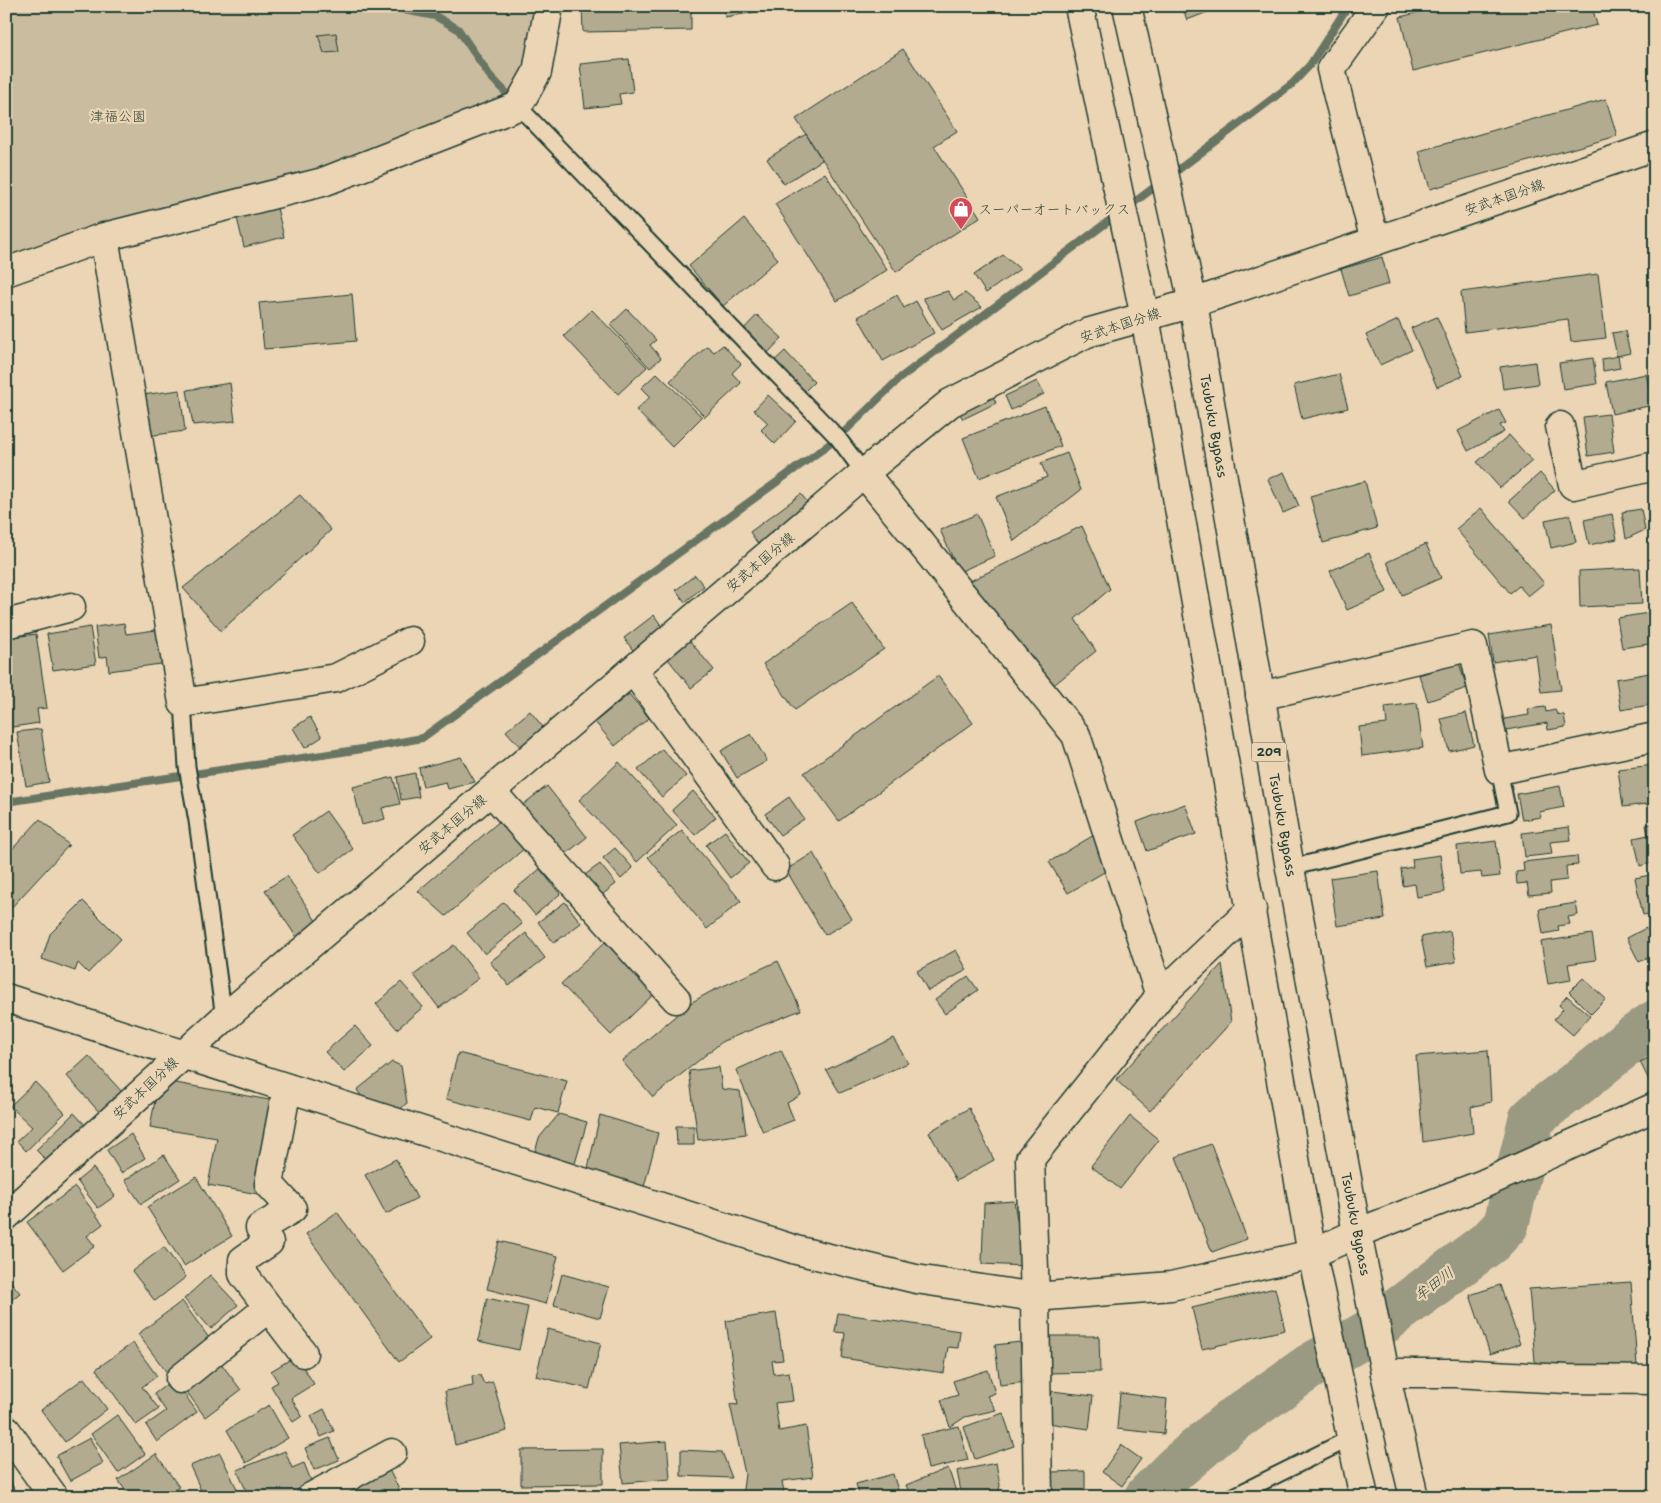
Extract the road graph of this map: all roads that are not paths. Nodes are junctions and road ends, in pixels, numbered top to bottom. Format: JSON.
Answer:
{"nodes":[{"id":1,"x":549,"y":6,"type":"edge"},
{"id":2,"x":1079,"y":6,"type":"edge"},
{"id":3,"x":1127,"y":6,"type":"edge"},
{"id":4,"x":1376,"y":6,"type":"edge"},
{"id":5,"x":518,"y":106,"type":"junction"},
{"id":6,"x":1655,"y":146,"type":"edge"},
{"id":7,"x":104,"y":237,"type":"junction"},
{"id":8,"x":1375,"y":241,"type":"junction"},
{"id":9,"x":6,"y":272,"type":"edge"},
{"id":10,"x":1193,"y":303,"type":"junction"},
{"id":11,"x":1145,"y":316,"type":"junction"},
{"id":12,"x":1560,"y":426,"type":"dead end"},
{"id":13,"x":1655,"y":466,"type":"edge"},
{"id":14,"x":864,"y":473,"type":"junction"},
{"id":15,"x":71,"y":607,"type":"dead end"},
{"id":16,"x":6,"y":624,"type":"edge"},
{"id":17,"x":410,"y":641,"type":"dead end"},
{"id":18,"x":633,"y":670,"type":"junction"},
{"id":19,"x":1260,"y":696,"type":"junction"},
{"id":20,"x":183,"y":704,"type":"junction"},
{"id":21,"x":1655,"y":737,"type":"edge"},
{"id":22,"x":1498,"y":770,"type":"junction"},
{"id":23,"x":491,"y":791,"type":"junction"},
{"id":24,"x":775,"y":866,"type":"dead end"},
{"id":25,"x":1290,"y":868,"type":"junction"},
{"id":26,"x":1252,"y":909,"type":"junction"},
{"id":27,"x":1160,"y":996,"type":"junction"},
{"id":28,"x":6,"y":998,"type":"edge"},
{"id":29,"x":676,"y":999,"type":"dead end"},
{"id":30,"x":224,"y":1018,"type":"junction"},
{"id":31,"x":182,"y":1054,"type":"junction"},
{"id":32,"x":287,"y":1088,"type":"junction"},
{"id":33,"x":1655,"y":1108,"type":"edge"},
{"id":34,"x":6,"y":1216,"type":"edge"},
{"id":35,"x":1357,"y":1233,"type":"junction"},
{"id":36,"x":1312,"y":1254,"type":"junction"},
{"id":37,"x":1035,"y":1297,"type":"junction"},
{"id":38,"x":268,"y":1308,"type":"junction"},
{"id":39,"x":303,"y":1353,"type":"dead end"},
{"id":40,"x":1385,"y":1373,"type":"junction"},
{"id":41,"x":180,"y":1378,"type":"dead end"},
{"id":42,"x":1655,"y":1380,"type":"edge"},
{"id":43,"x":6,"y":1430,"type":"edge"},
{"id":44,"x":1351,"y":1438,"type":"junction"},
{"id":45,"x":392,"y":1453,"type":"dead end"},
{"id":46,"x":54,"y":1497,"type":"edge"},
{"id":47,"x":311,"y":1497,"type":"edge"},
{"id":48,"x":1038,"y":1497,"type":"edge"},
{"id":49,"x":1232,"y":1497,"type":"edge"},
{"id":50,"x":1364,"y":1497,"type":"edge"},
{"id":51,"x":1414,"y":1497,"type":"edge"}],
"edges":[{"from":1,"to":5,"type":"main road"},
{"from":2,"to":11,"type":"main road"},
{"from":3,"to":10,"type":"main road","name":"Tsubuku Bypass","number":"209"},
{"from":4,"to":8,"type":"main road"},
{"from":5,"to":7,"type":"main road"},
{"from":5,"to":14,"type":"lane"},
{"from":6,"to":8,"type":"main road","name":"安武本国分線"},
{"from":7,"to":9,"type":"main road"},
{"from":7,"to":20,"type":"main road"},
{"from":8,"to":10,"type":"main road","name":"安武本国分線"},
{"from":10,"to":11,"type":"main road","name":"安武本国分線"},
{"from":10,"to":19,"type":"main road","name":"Tsubuku Bypass","number":"209"},
{"from":11,"to":14,"type":"main road","name":"安武本国分線"},
{"from":11,"to":26,"type":"main road"},
{"from":12,"to":13,"type":"main road"},
{"from":14,"to":18,"type":"main road","name":"安武本国分線"},
{"from":14,"to":27,"type":"main road"},
{"from":15,"to":16,"type":"main road"},
{"from":17,"to":20,"type":"main road"},
{"from":18,"to":23,"type":"main road","name":"安武本国分線"},
{"from":18,"to":24,"type":"main road"},
{"from":19,"to":22,"type":"main road"},
{"from":19,"to":25,"type":"main road","name":"Tsubuku Bypass","number":"209"},
{"from":20,"to":30,"type":"lane"},
{"from":21,"to":22,"type":"main road"},
{"from":22,"to":25,"type":"lane"},
{"from":23,"to":29,"type":"main road"},
{"from":23,"to":30,"type":"main road","name":"安武本国分線"},
{"from":25,"to":35,"type":"main road","name":"Tsubuku Bypass","number":"209"},
{"from":26,"to":27,"type":"main road"},
{"from":26,"to":36,"type":"main road"},
{"from":27,"to":37,"type":"main road"},
{"from":28,"to":31,"type":"main road"},
{"from":30,"to":31,"type":"main road","name":"安武本国分線"},
{"from":31,"to":32,"type":"main road"},
{"from":31,"to":34,"type":"main road","name":"安武本国分線"},
{"from":32,"to":37,"type":"main road"},
{"from":32,"to":38,"type":"main road"},
{"from":33,"to":35,"type":"main road"},
{"from":35,"to":36,"type":"main road"},
{"from":35,"to":40,"type":"main road","name":"Tsubuku Bypass","number":"209"},
{"from":36,"to":37,"type":"main road"},
{"from":36,"to":44,"type":"main road"},
{"from":37,"to":48,"type":"main road"},
{"from":38,"to":39,"type":"main road"},
{"from":38,"to":41,"type":"main road"},
{"from":40,"to":42,"type":"main road"},
{"from":40,"to":51,"type":"main road","name":"Tsubuku Bypass","number":"209"},
{"from":43,"to":46,"type":"main road"},
{"from":44,"to":49,"type":"lane"},
{"from":44,"to":50,"type":"main road"},
{"from":45,"to":47,"type":"main road"}]}
